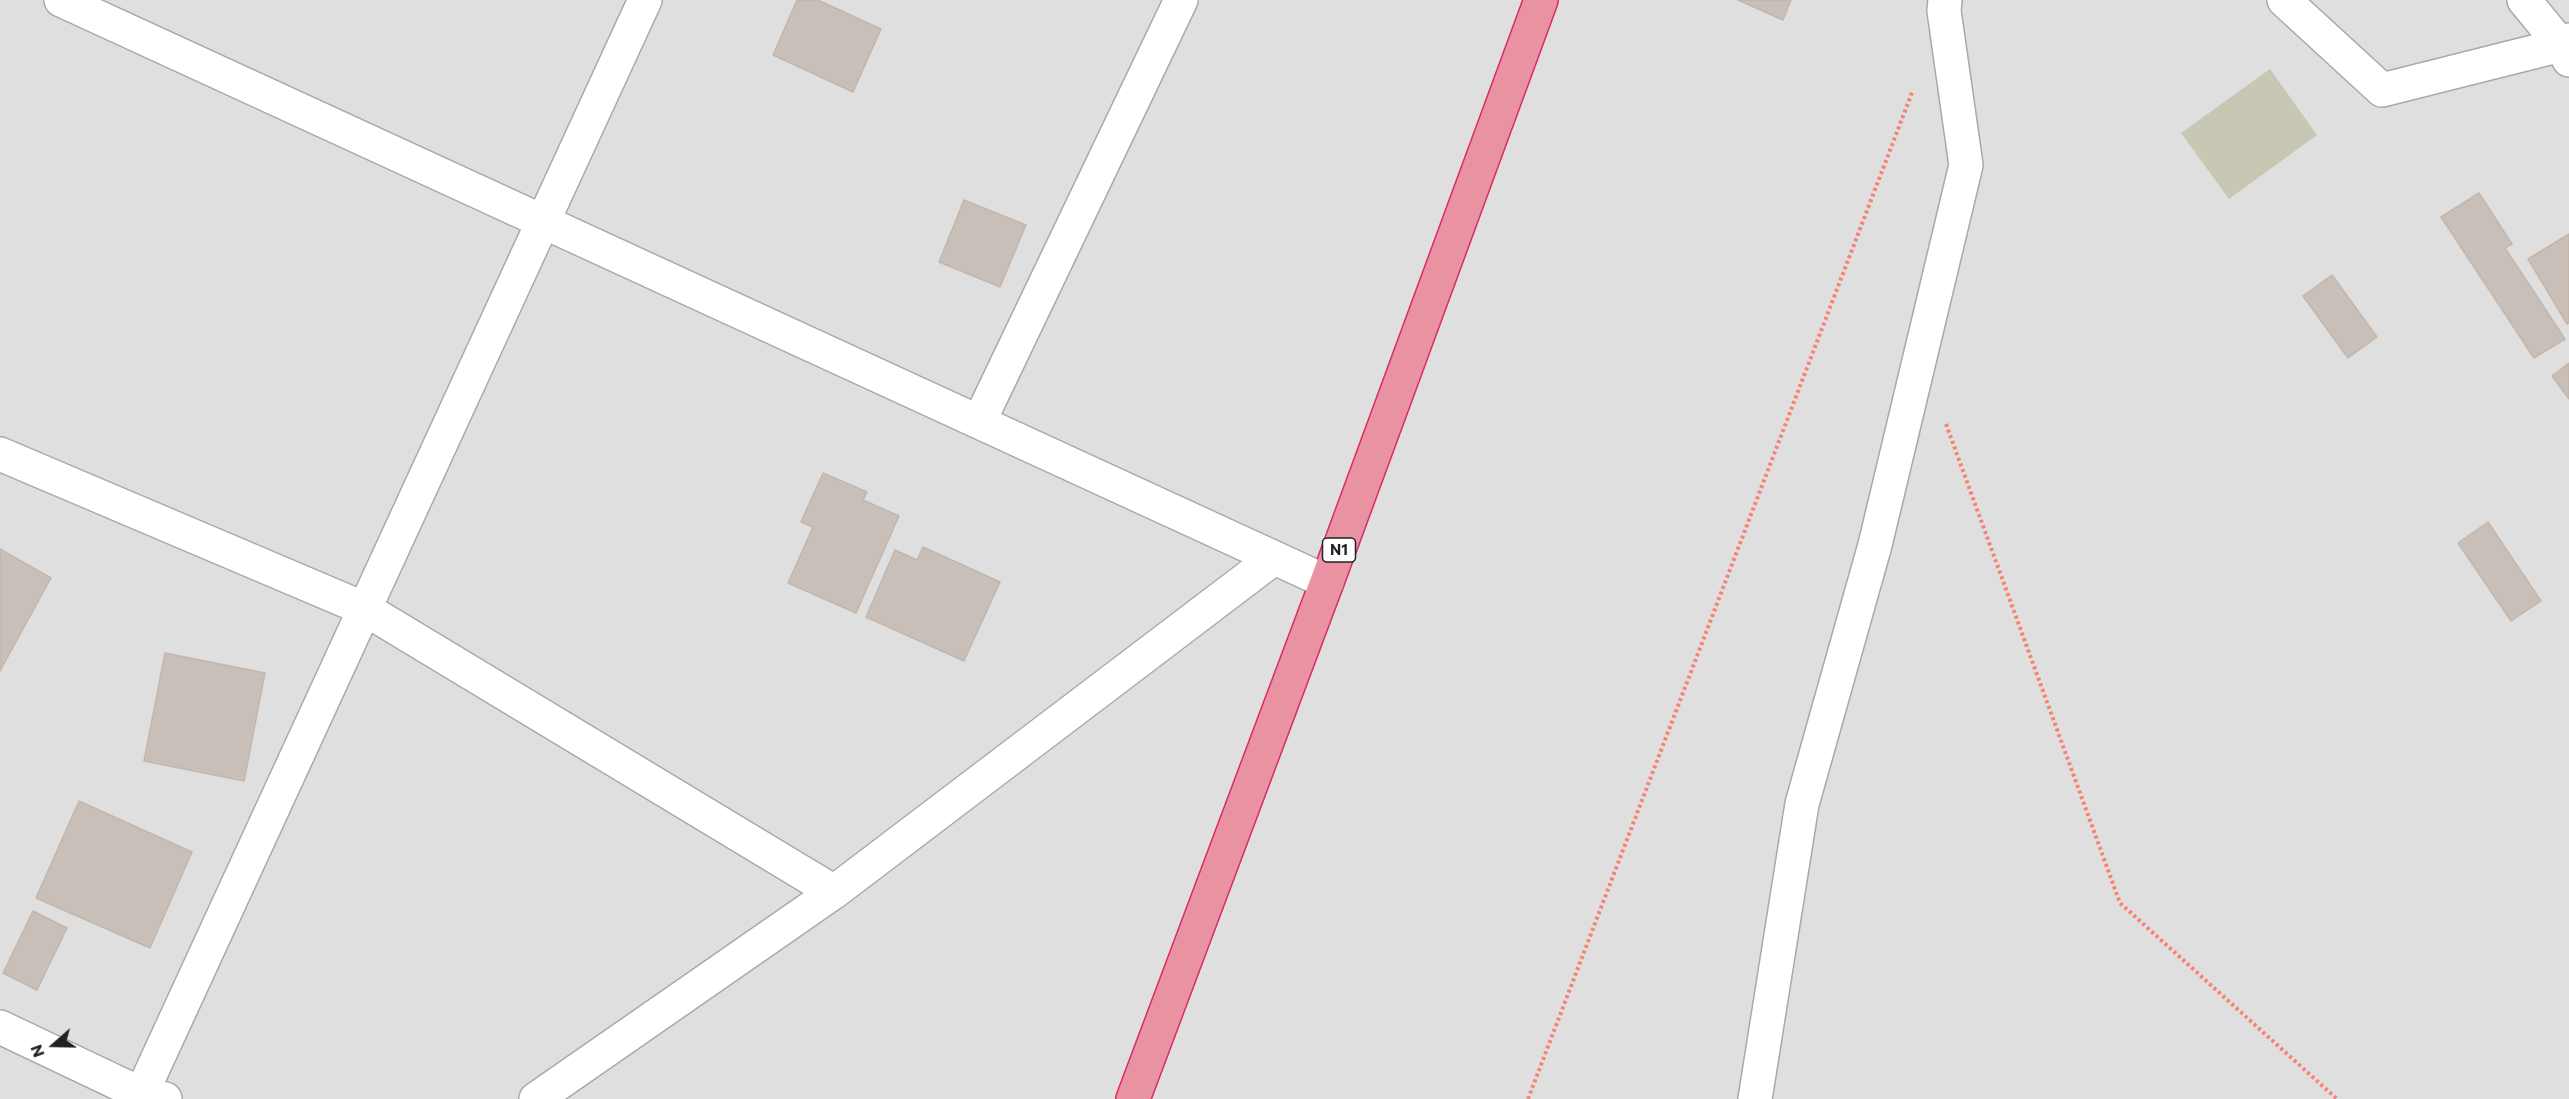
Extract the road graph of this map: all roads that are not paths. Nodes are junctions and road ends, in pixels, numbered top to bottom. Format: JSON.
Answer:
{"nodes":[{"id":1,"x":61,"y":0,"type":"edge"},
{"id":2,"x":645,"y":0,"type":"edge"},
{"id":3,"x":1181,"y":0,"type":"edge"},
{"id":4,"x":1541,"y":0,"type":"edge"},
{"id":5,"x":1945,"y":0,"type":"edge"},
{"id":6,"x":2284,"y":0,"type":"edge"},
{"id":7,"x":2524,"y":0,"type":"edge"},
{"id":8,"x":121,"y":12,"type":"edge"},
{"id":9,"x":2566,"y":48,"type":"edge"},
{"id":10,"x":544,"y":222,"type":"junction"},
{"id":11,"x":979,"y":422,"type":"junction"},
{"id":12,"x":0,"y":454,"type":"edge"},
{"id":13,"x":1274,"y":558,"type":"junction"},
{"id":14,"x":1327,"y":582,"type":"junction"},
{"id":15,"x":365,"y":609,"type":"junction"},
{"id":16,"x":834,"y":892,"type":"junction"},
{"id":17,"x":0,"y":1027,"type":"edge"},
{"id":18,"x":149,"y":1097,"type":"edge"},
{"id":19,"x":536,"y":1099,"type":"edge"},
{"id":20,"x":1133,"y":1099,"type":"edge"},
{"id":21,"x":1755,"y":1099,"type":"edge"}],
"edges":[{"from":1,"to":8,"type":"street"},
{"from":2,"to":10,"type":"street"},
{"from":3,"to":11,"type":"street"},
{"from":4,"to":14,"type":"highway","number":"N1"},
{"from":5,"to":21,"type":"street"},
{"from":6,"to":9,"type":"street"},
{"from":7,"to":9,"type":"street"},
{"from":8,"to":10,"type":"street"},
{"from":10,"to":11,"type":"street"},
{"from":10,"to":15,"type":"street"},
{"from":11,"to":13,"type":"street"},
{"from":12,"to":15,"type":"street"},
{"from":13,"to":14,"type":"street"},
{"from":13,"to":16,"type":"street"},
{"from":14,"to":20,"type":"highway","number":"N1"},
{"from":15,"to":16,"type":"street"},
{"from":15,"to":18,"type":"street"},
{"from":16,"to":19,"type":"street"},
{"from":17,"to":18,"type":"street"}]}
